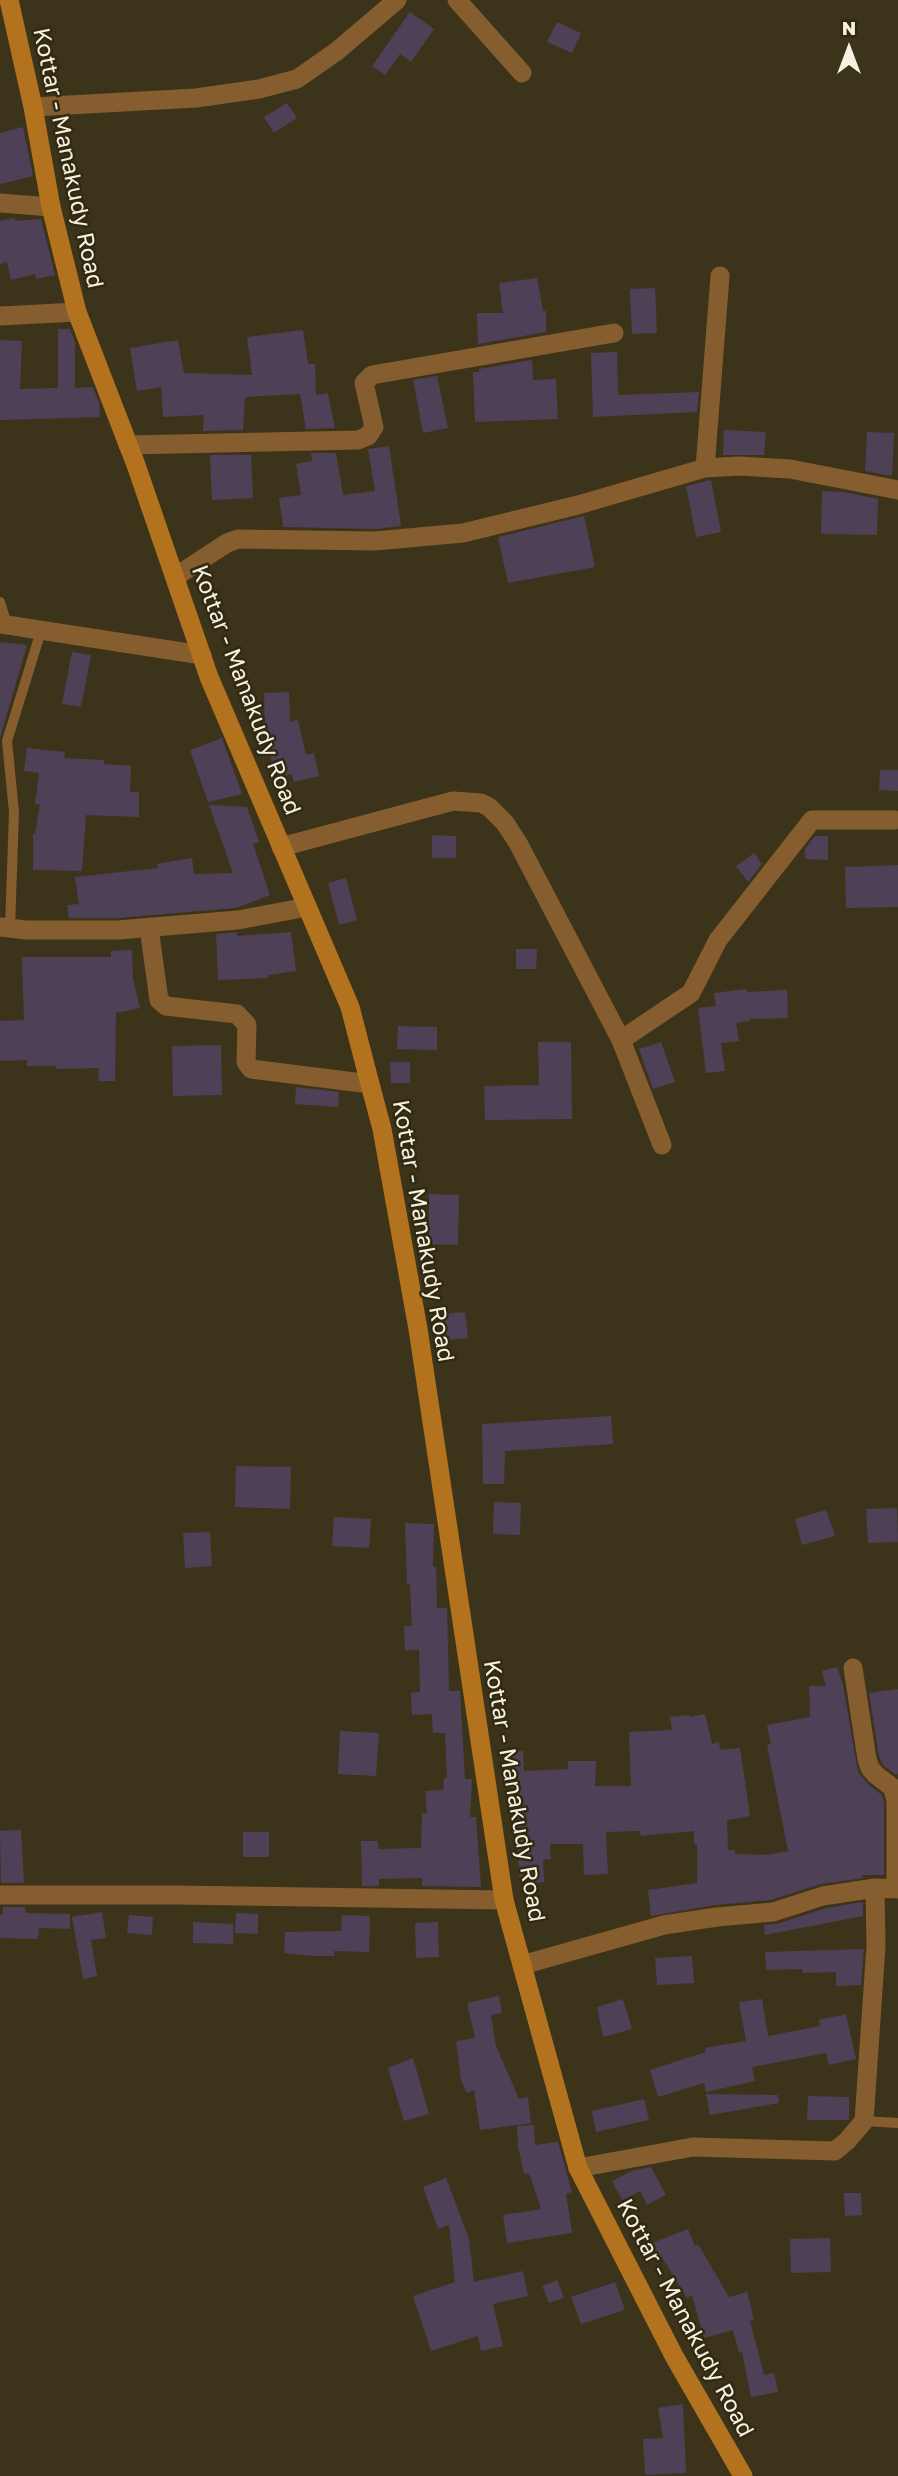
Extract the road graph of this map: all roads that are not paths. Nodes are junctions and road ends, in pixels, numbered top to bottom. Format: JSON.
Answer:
{"nodes":[{"id":1,"x":9,"y":0,"type":"edge"},
{"id":2,"x":397,"y":0,"type":"edge"},
{"id":3,"x":457,"y":0,"type":"edge"},
{"id":4,"x":522,"y":74,"type":"dead end"},
{"id":5,"x":33,"y":107,"type":"junction"},
{"id":6,"x":0,"y":204,"type":"edge"},
{"id":7,"x":51,"y":206,"type":"junction"},
{"id":8,"x":720,"y":276,"type":"dead end"},
{"id":9,"x":77,"y":312,"type":"junction"},
{"id":10,"x":0,"y":316,"type":"edge"},
{"id":11,"x":614,"y":333,"type":"dead end"},
{"id":12,"x":128,"y":445,"type":"junction"},
{"id":13,"x":705,"y":468,"type":"junction"},
{"id":14,"x":898,"y":490,"type":"edge"},
{"id":15,"x":175,"y":578,"type":"junction"},
{"id":16,"x":0,"y":602,"type":"edge"},
{"id":17,"x":4,"y":624,"type":"edge"},
{"id":18,"x":41,"y":631,"type":"junction"},
{"id":19,"x":202,"y":656,"type":"junction"},
{"id":20,"x":895,"y":820,"type":"dead end"},
{"id":21,"x":281,"y":847,"type":"junction"},
{"id":22,"x":307,"y":907,"type":"junction"},
{"id":23,"x":5,"y":927,"type":"edge"},
{"id":24,"x":149,"y":928,"type":"junction"},
{"id":25,"x":621,"y":1040,"type":"junction"},
{"id":26,"x":370,"y":1084,"type":"junction"},
{"id":27,"x":662,"y":1144,"type":"dead end"},
{"id":28,"x":853,"y":1668,"type":"dead end"},
{"id":29,"x":875,"y":1888,"type":"junction"},
{"id":30,"x":897,"y":1888,"type":"edge"},
{"id":31,"x":0,"y":1895,"type":"edge"},
{"id":32,"x":504,"y":1900,"type":"junction"},
{"id":33,"x":522,"y":1965,"type":"junction"},
{"id":34,"x":864,"y":2121,"type":"junction"},
{"id":35,"x":898,"y":2123,"type":"edge"},
{"id":36,"x":578,"y":2168,"type":"junction"},
{"id":37,"x":743,"y":2476,"type":"edge"}],
"edges":[{"from":1,"to":5,"type":"main road","name":"Kottar - Manakudy Road"},
{"from":2,"to":5,"type":"street"},
{"from":3,"to":4,"type":"street"},
{"from":5,"to":7,"type":"main road","name":"Kottar - Manakudy Road"},
{"from":6,"to":7,"type":"street"},
{"from":7,"to":9,"type":"main road","name":"Kottar - Manakudy Road"},
{"from":8,"to":13,"type":"street"},
{"from":9,"to":10,"type":"street"},
{"from":9,"to":12,"type":"main road","name":"Kottar - Manakudy Road"},
{"from":11,"to":12,"type":"street"},
{"from":12,"to":15,"type":"main road","name":"Kottar - Manakudy Road"},
{"from":13,"to":14,"type":"street"},
{"from":13,"to":15,"type":"street"},
{"from":15,"to":19,"type":"main road","name":"Kottar - Manakudy Road"},
{"from":16,"to":17,"type":"lane"},
{"from":17,"to":18,"type":"street"},
{"from":18,"to":19,"type":"street"},
{"from":18,"to":23,"type":"lane"},
{"from":19,"to":21,"type":"main road","name":"Kottar - Manakudy Road"},
{"from":20,"to":25,"type":"street"},
{"from":21,"to":22,"type":"main road","name":"Kottar - Manakudy Road"},
{"from":21,"to":25,"type":"street"},
{"from":22,"to":24,"type":"street"},
{"from":22,"to":26,"type":"main road","name":"Kottar - Manakudy Road"},
{"from":23,"to":24,"type":"street"},
{"from":24,"to":26,"type":"street"},
{"from":25,"to":27,"type":"street"},
{"from":26,"to":32,"type":"main road","name":"Kottar - Manakudy Road"},
{"from":28,"to":30,"type":"street"},
{"from":29,"to":30,"type":"street"},
{"from":29,"to":33,"type":"street"},
{"from":29,"to":34,"type":"street"},
{"from":31,"to":32,"type":"street"},
{"from":32,"to":33,"type":"main road","name":"Kottar - Manakudy Road"},
{"from":33,"to":36,"type":"main road","name":"Kottar - Manakudy Road"},
{"from":34,"to":35,"type":"lane"},
{"from":34,"to":36,"type":"street"},
{"from":36,"to":37,"type":"main road","name":"Kottar - Manakudy Road"}]}
